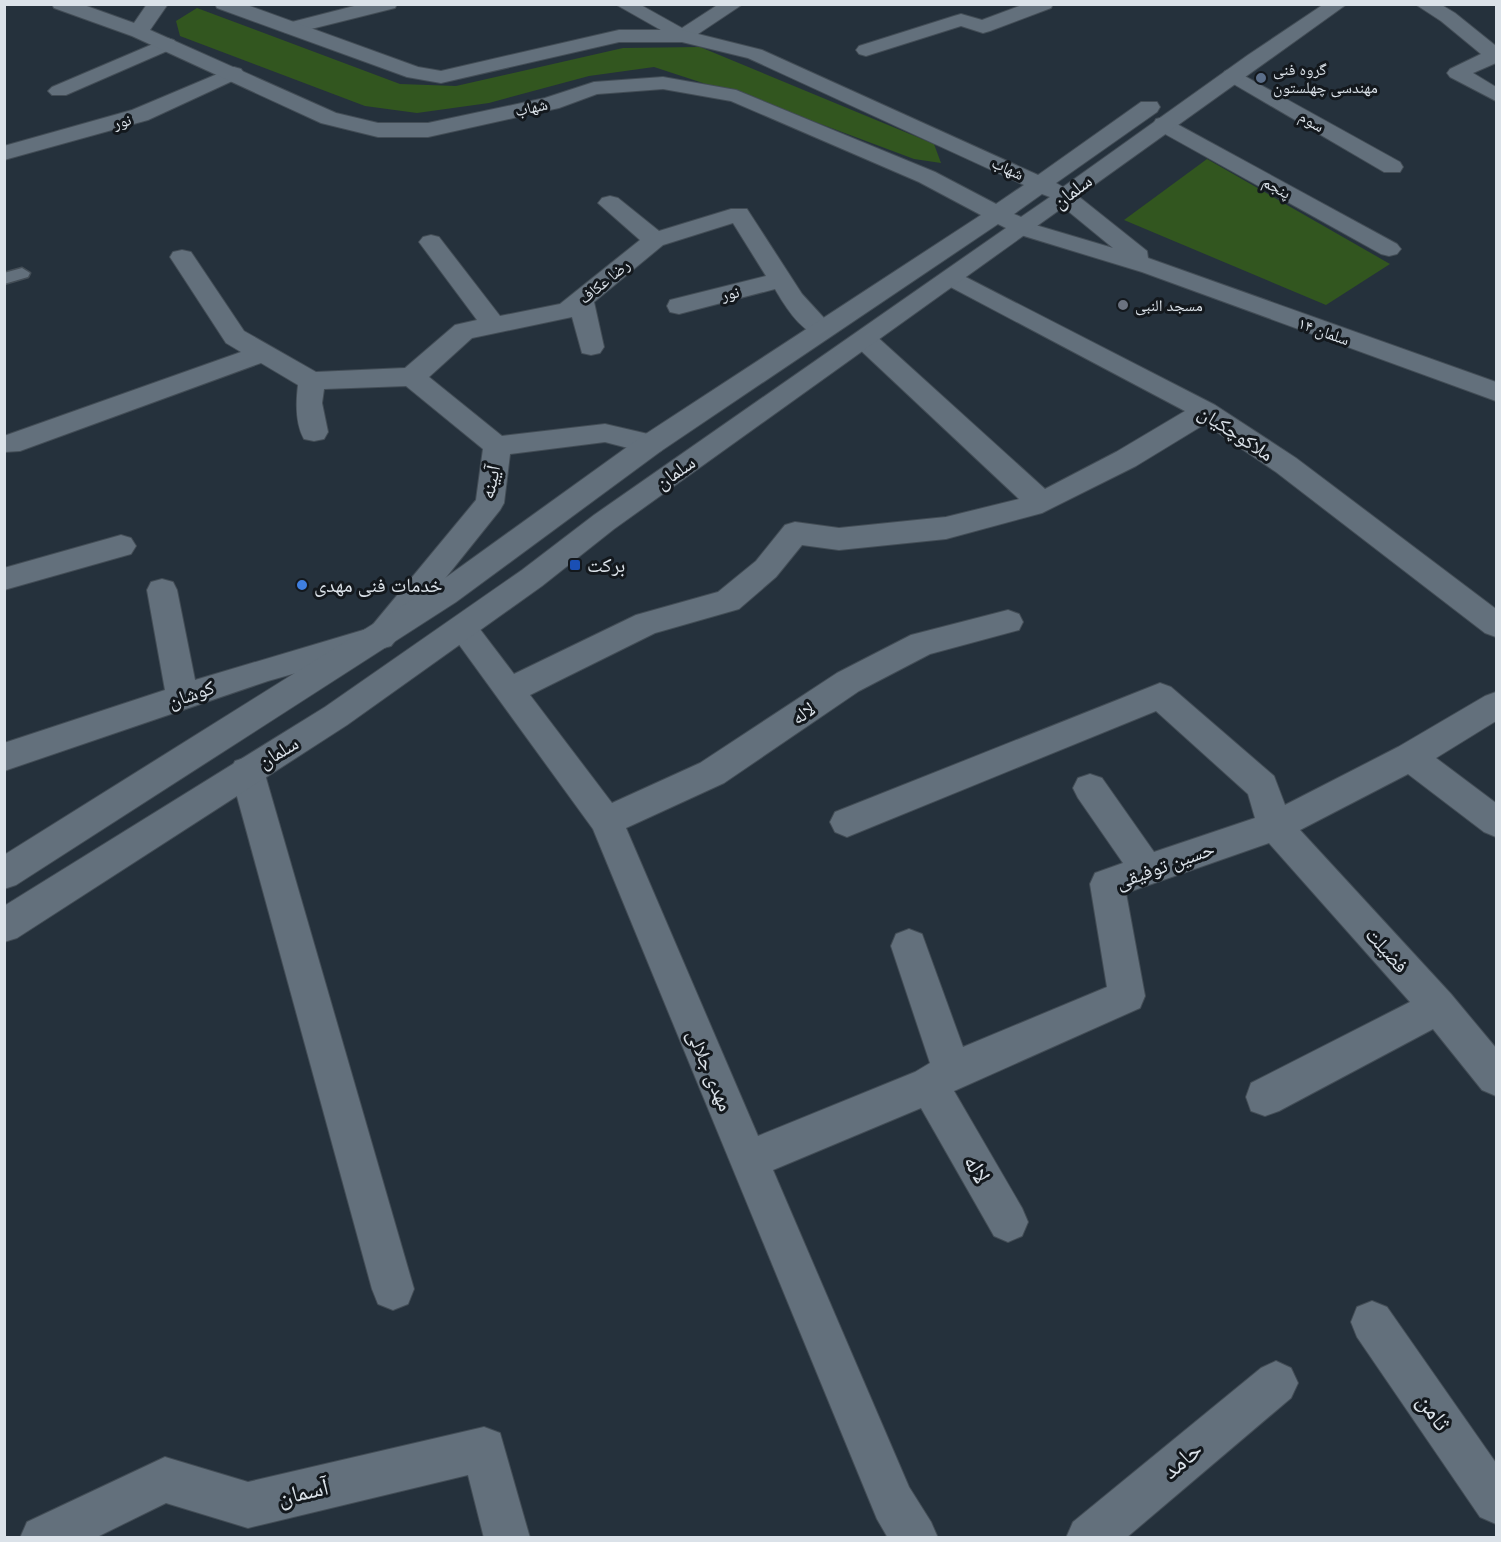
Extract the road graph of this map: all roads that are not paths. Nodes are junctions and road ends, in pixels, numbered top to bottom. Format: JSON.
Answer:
{"nodes":[{"id":1,"x":105,"y":4,"type":"edge"},
{"id":2,"x":159,"y":4,"type":"edge"},
{"id":3,"x":224,"y":4,"type":"edge"},
{"id":4,"x":388,"y":4,"type":"edge"},
{"id":5,"x":624,"y":4,"type":"edge"},
{"id":6,"x":734,"y":4,"type":"edge"},
{"id":7,"x":1044,"y":4,"type":"edge"},
{"id":8,"x":1300,"y":4,"type":"edge"},
{"id":9,"x":1338,"y":4,"type":"edge"},
{"id":10,"x":1424,"y":4,"type":"edge"},
{"id":11,"x":68,"y":7,"type":"edge"},
{"id":12,"x":291,"y":28,"type":"junction"},
{"id":13,"x":139,"y":32,"type":"junction"},
{"id":14,"x":682,"y":36,"type":"junction"},
{"id":15,"x":167,"y":44,"type":"junction"},
{"id":16,"x":866,"y":50,"type":"dead end"},
{"id":17,"x":1496,"y":56,"type":"edge"},
{"id":18,"x":234,"y":73,"type":"junction"},
{"id":19,"x":1232,"y":75,"type":"junction"},
{"id":20,"x":59,"y":91,"type":"dead end"},
{"id":21,"x":1497,"y":95,"type":"edge"},
{"id":22,"x":1164,"y":124,"type":"junction"},
{"id":23,"x":969,"y":150,"type":"junction"},
{"id":24,"x":4,"y":153,"type":"edge"},
{"id":25,"x":1392,"y":167,"type":"dead end"},
{"id":26,"x":927,"y":177,"type":"junction"},
{"id":27,"x":1041,"y":183,"type":"junction"},
{"id":28,"x":1065,"y":197,"type":"junction"},
{"id":29,"x":610,"y":203,"type":"dead end"},
{"id":30,"x":998,"y":214,"type":"junction"},
{"id":31,"x":1022,"y":228,"type":"junction"},
{"id":32,"x":655,"y":240,"type":"junction"},
{"id":33,"x":431,"y":242,"type":"dead end"},
{"id":34,"x":1389,"y":249,"type":"dead end"},
{"id":35,"x":182,"y":256,"type":"dead end"},
{"id":36,"x":1151,"y":267,"type":"junction"},
{"id":37,"x":22,"y":273,"type":"dead end"},
{"id":38,"x":952,"y":278,"type":"junction"},
{"id":39,"x":4,"y":279,"type":"edge"},
{"id":40,"x":781,"y":280,"type":"junction"},
{"id":41,"x":581,"y":300,"type":"junction"},
{"id":42,"x":680,"y":306,"type":"dead end"},
{"id":43,"x":494,"y":324,"type":"junction"},
{"id":44,"x":822,"y":330,"type":"junction"},
{"id":45,"x":865,"y":340,"type":"junction"},
{"id":46,"x":591,"y":347,"type":"dead end"},
{"id":47,"x":263,"y":353,"type":"junction"},
{"id":48,"x":412,"y":377,"type":"junction"},
{"id":49,"x":312,"y":381,"type":"junction"},
{"id":50,"x":1497,"y":392,"type":"edge"},
{"id":51,"x":1206,"y":411,"type":"junction"},
{"id":52,"x":314,"y":432,"type":"dead end"},
{"id":53,"x":10,"y":444,"type":"dead end"},
{"id":54,"x":651,"y":444,"type":"junction"},
{"id":55,"x":497,"y":446,"type":"junction"},
{"id":56,"x":1042,"y":503,"type":"junction"},
{"id":57,"x":121,"y":546,"type":"dead end"},
{"id":58,"x":4,"y":579,"type":"edge"},
{"id":59,"x":162,"y":590,"type":"dead end"},
{"id":60,"x":1008,"y":622,"type":"dead end"},
{"id":61,"x":1497,"y":625,"type":"edge"},
{"id":62,"x":462,"y":628,"type":"junction"},
{"id":63,"x":380,"y":637,"type":"junction"},
{"id":64,"x":509,"y":691,"type":"junction"},
{"id":65,"x":182,"y":697,"type":"junction"},
{"id":66,"x":1497,"y":705,"type":"edge"},
{"id":67,"x":6,"y":746,"type":"edge"},
{"id":68,"x":1410,"y":757,"type":"junction"},
{"id":69,"x":247,"y":771,"type":"junction"},
{"id":70,"x":1090,"y":788,"type":"dead end"},
{"id":71,"x":606,"y":822,"type":"junction"},
{"id":72,"x":847,"y":822,"type":"dead end"},
{"id":73,"x":1497,"y":822,"type":"edge"},
{"id":74,"x":1275,"y":826,"type":"junction"},
{"id":75,"x":1147,"y":870,"type":"junction"},
{"id":76,"x":4,"y":874,"type":"edge"},
{"id":77,"x":4,"y":926,"type":"edge"},
{"id":78,"x":909,"y":946,"type":"dead end"},
{"id":79,"x":1438,"y":1007,"type":"junction"},
{"id":80,"x":1497,"y":1077,"type":"edge"},
{"id":81,"x":940,"y":1078,"type":"junction"},
{"id":82,"x":1265,"y":1097,"type":"dead end"},
{"id":83,"x":748,"y":1160,"type":"junction"},
{"id":84,"x":1008,"y":1221,"type":"dead end"},
{"id":85,"x":393,"y":1289,"type":"dead end"},
{"id":86,"x":1372,"y":1322,"type":"dead end"},
{"id":87,"x":1276,"y":1383,"type":"dead end"},
{"id":88,"x":1497,"y":1501,"type":"edge"},
{"id":89,"x":55,"y":1535,"type":"edge"},
{"id":90,"x":507,"y":1538,"type":"edge"},
{"id":91,"x":915,"y":1538,"type":"edge"},
{"id":92,"x":1089,"y":1538,"type":"edge"}],
"edges":[{"from":1,"to":11,"type":"street"},
{"from":2,"to":13,"type":"street"},
{"from":3,"to":12,"type":"street","name":"شهاب"},
{"from":4,"to":12,"type":"street"},
{"from":5,"to":14,"type":"street"},
{"from":6,"to":14,"type":"street"},
{"from":7,"to":16,"type":"street"},
{"from":8,"to":27,"type":"street","name":"سلمان"},
{"from":9,"to":19,"type":"street","name":"سلمان"},
{"from":10,"to":17,"type":"street"},
{"from":11,"to":13,"type":"street","name":"شهاب"},
{"from":12,"to":14,"type":"street","name":"شهاب"},
{"from":13,"to":15,"type":"street","name":"شهاب"},
{"from":14,"to":23,"type":"street","name":"شهاب"},
{"from":15,"to":18,"type":"street","name":"شهاب"},
{"from":15,"to":20,"type":"street"},
{"from":17,"to":21,"type":"street"},
{"from":18,"to":24,"type":"street","name":"نور"},
{"from":18,"to":26,"type":"street","name":"شهاب"},
{"from":19,"to":22,"type":"street","name":"سلمان"},
{"from":19,"to":25,"type":"street","name":"سوم"},
{"from":22,"to":28,"type":"street","name":"سلمان"},
{"from":22,"to":34,"type":"street","name":"پنجم"},
{"from":23,"to":26,"type":"street"},
{"from":23,"to":27,"type":"street","name":"شهاب"},
{"from":26,"to":30,"type":"street","name":"شهاب"},
{"from":27,"to":28,"type":"street","name":"شهاب"},
{"from":27,"to":30,"type":"street","name":"سلمان"},
{"from":28,"to":31,"type":"street","name":"سلمان"},
{"from":28,"to":36,"type":"street","name":"سلمان ۱۴"},
{"from":29,"to":32,"type":"street"},
{"from":30,"to":31,"type":"street","name":"شهاب"},
{"from":30,"to":44,"type":"street","name":"سلمان"},
{"from":31,"to":36,"type":"street","name":"سلمان ۱۴"},
{"from":31,"to":38,"type":"street","name":"سلمان"},
{"from":32,"to":40,"type":"street","name":"رضا عکاف"},
{"from":32,"to":41,"type":"street","name":"رضا عکاف"},
{"from":33,"to":43,"type":"street"},
{"from":35,"to":47,"type":"street"},
{"from":36,"to":50,"type":"street","name":"سلمان ۱۴"},
{"from":37,"to":39,"type":"lane"},
{"from":38,"to":45,"type":"street","name":"سلمان"},
{"from":38,"to":51,"type":"street","name":"ملاکوچکیان"},
{"from":40,"to":42,"type":"street","name":"نور"},
{"from":40,"to":44,"type":"street","name":"رضا عکاف"},
{"from":41,"to":43,"type":"street","name":"رضا عکاف"},
{"from":41,"to":46,"type":"street"},
{"from":43,"to":48,"type":"street","name":"رضا عکاف"},
{"from":44,"to":54,"type":"street","name":"سلمان"},
{"from":45,"to":56,"type":"street"},
{"from":45,"to":62,"type":"street","name":"سلمان"},
{"from":47,"to":49,"type":"street"},
{"from":47,"to":53,"type":"street"},
{"from":48,"to":49,"type":"street"},
{"from":48,"to":55,"type":"street"},
{"from":49,"to":52,"type":"street"},
{"from":51,"to":56,"type":"street"},
{"from":51,"to":61,"type":"street","name":"ملاکوچکیان"},
{"from":54,"to":55,"type":"street","name":"آیینه"},
{"from":54,"to":63,"type":"street","name":"سلمان"},
{"from":55,"to":63,"type":"street","name":"آیینه"},
{"from":56,"to":64,"type":"street"},
{"from":57,"to":58,"type":"street"},
{"from":59,"to":65,"type":"street"},
{"from":60,"to":71,"type":"street","name":"لاله"},
{"from":62,"to":64,"type":"street","name":"مهدی جلالی"},
{"from":62,"to":69,"type":"street","name":"سلمان"},
{"from":63,"to":65,"type":"street","name":"کوشان"},
{"from":63,"to":76,"type":"street","name":"سلمان"},
{"from":64,"to":71,"type":"street","name":"مهدی جلالی"},
{"from":65,"to":67,"type":"street","name":"کوشان"},
{"from":66,"to":68,"type":"street","name":"حسین توفیقی"},
{"from":68,"to":73,"type":"street"},
{"from":68,"to":74,"type":"street","name":"حسین توفیقی"},
{"from":69,"to":77,"type":"street","name":"سلمان"},
{"from":69,"to":85,"type":"street"},
{"from":70,"to":75,"type":"street"},
{"from":71,"to":83,"type":"street","name":"مهدی جلالی"},
{"from":72,"to":74,"type":"street"},
{"from":74,"to":75,"type":"street","name":"حسین توفیقی"},
{"from":74,"to":79,"type":"street","name":"فضیلت"},
{"from":75,"to":81,"type":"street","name":"حسین توفیقی"},
{"from":78,"to":81,"type":"street","name":"لاله"},
{"from":79,"to":80,"type":"street","name":"فضیلت"},
{"from":79,"to":82,"type":"street"},
{"from":81,"to":83,"type":"street","name":"حسین توفیقی"},
{"from":81,"to":84,"type":"street","name":"لاله"},
{"from":83,"to":91,"type":"street","name":"مهدی جلالی"},
{"from":86,"to":88,"type":"street","name":"ثامن"},
{"from":87,"to":92,"type":"street","name":"حامد"},
{"from":89,"to":90,"type":"street","name":"آسمان"}]}
